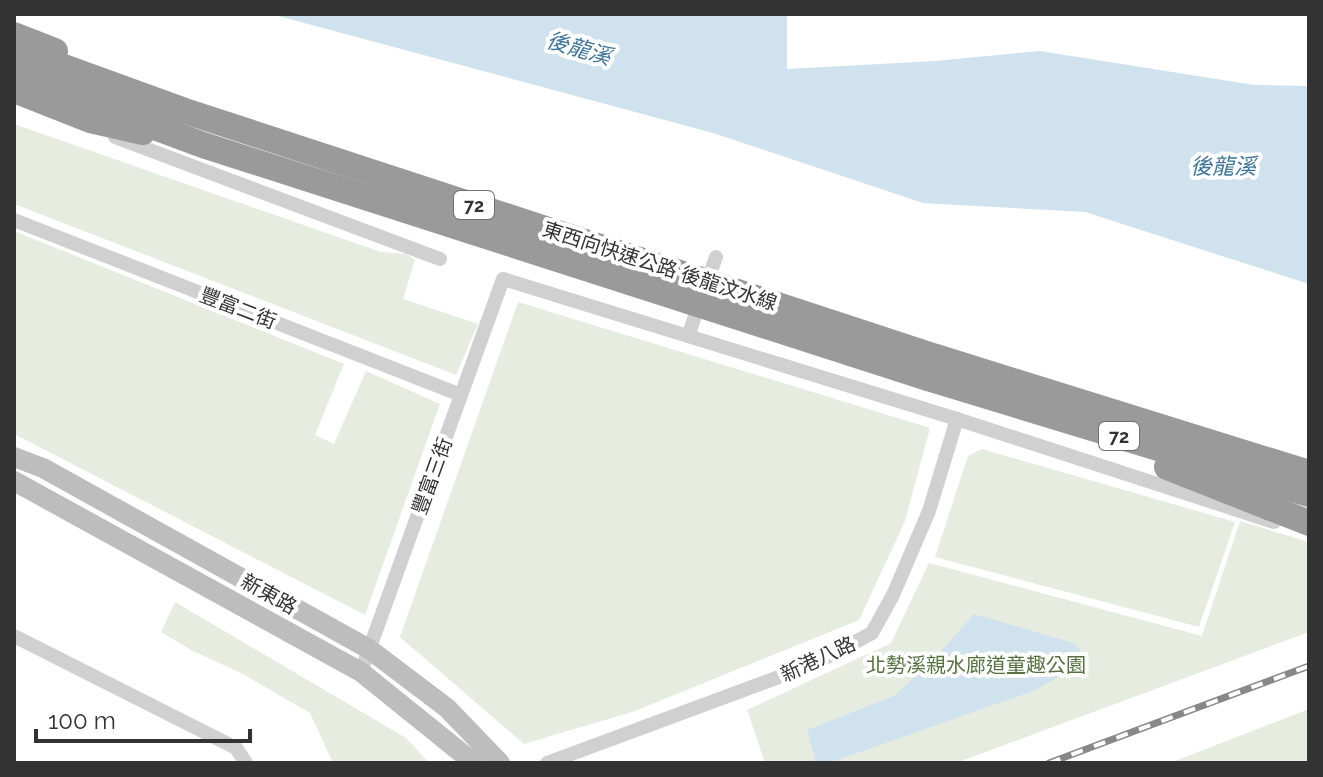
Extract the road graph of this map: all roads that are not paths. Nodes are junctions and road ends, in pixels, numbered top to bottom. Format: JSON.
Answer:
{"nodes":[{"id":1,"x":14,"y":35,"type":"edge"},
{"id":2,"x":14,"y":49,"type":"edge"},
{"id":3,"x":14,"y":75,"type":"edge"},
{"id":4,"x":14,"y":90,"type":"edge"},
{"id":5,"x":14,"y":98,"type":"edge"},
{"id":6,"x":185,"y":111,"type":"junction"},
{"id":7,"x":203,"y":145,"type":"junction"},
{"id":8,"x":14,"y":220,"type":"edge"},
{"id":9,"x":716,"y":257,"type":"dead end"},
{"id":10,"x":440,"y":259,"type":"dead end"},
{"id":11,"x":688,"y":336,"type":"junction"},
{"id":12,"x":932,"y":367,"type":"junction"},
{"id":13,"x":977,"y":393,"type":"junction"},
{"id":14,"x":461,"y":395,"type":"junction"},
{"id":15,"x":957,"y":419,"type":"junction"},
{"id":16,"x":14,"y":457,"type":"edge"},
{"id":17,"x":1309,"y":473,"type":"edge"},
{"id":18,"x":14,"y":481,"type":"edge"},
{"id":19,"x":1309,"y":494,"type":"edge"},
{"id":20,"x":1309,"y":523,"type":"edge"},
{"id":21,"x":1309,"y":533,"type":"edge"},
{"id":22,"x":14,"y":636,"type":"edge"},
{"id":23,"x":369,"y":649,"type":"junction"},
{"id":24,"x":361,"y":672,"type":"junction"},
{"id":25,"x":246,"y":763,"type":"edge"},
{"id":26,"x":474,"y":763,"type":"edge"},
{"id":27,"x":500,"y":763,"type":"edge"},
{"id":28,"x":547,"y":763,"type":"edge"}],
"edges":[{"from":1,"to":6,"type":"highway","bridge":true},
{"from":2,"to":6,"type":"highway","name":"東西向快速公路 後龍汶水線","number":"72","bridge":true},
{"from":3,"to":7,"type":"highway","name":"東西向快速公路 後龍汶水線","number":"72","bridge":true},
{"from":4,"to":7,"type":"highway","bridge":true},
{"from":5,"to":10,"type":"street"},
{"from":6,"to":12,"type":"highway","name":"東西向快速公路 後龍汶水線","number":"72","bridge":true},
{"from":7,"to":12,"type":"highway","name":"東西向快速公路 後龍汶水線","number":"72","bridge":true},
{"from":8,"to":14,"type":"street","name":"豐富二街"},
{"from":9,"to":11,"type":"street"},
{"from":11,"to":14,"type":"street","name":"豐富三街"},
{"from":11,"to":15,"type":"street"},
{"from":12,"to":13,"type":"highway","name":"東西向快速公路 後龍汶水線","number":"72"},
{"from":12,"to":17,"type":"highway","name":"東西向快速公路 後龍汶水線","number":"72"},
{"from":13,"to":19,"type":"highway","name":"東西向快速公路 後龍汶水線","number":"72"},
{"from":13,"to":20,"type":"highway"},
{"from":14,"to":23,"type":"street","name":"豐富三街"},
{"from":15,"to":21,"type":"street"},
{"from":15,"to":28,"type":"street","name":"新港八路"},
{"from":16,"to":23,"type":"main road","name":"新東路"},
{"from":18,"to":24,"type":"main road","name":"新東路"},
{"from":22,"to":25,"type":"street"},
{"from":23,"to":24,"type":"street","name":"豐富三街"},
{"from":23,"to":27,"type":"main road","name":"新東路"},
{"from":24,"to":26,"type":"main road","name":"新東路"}]}
